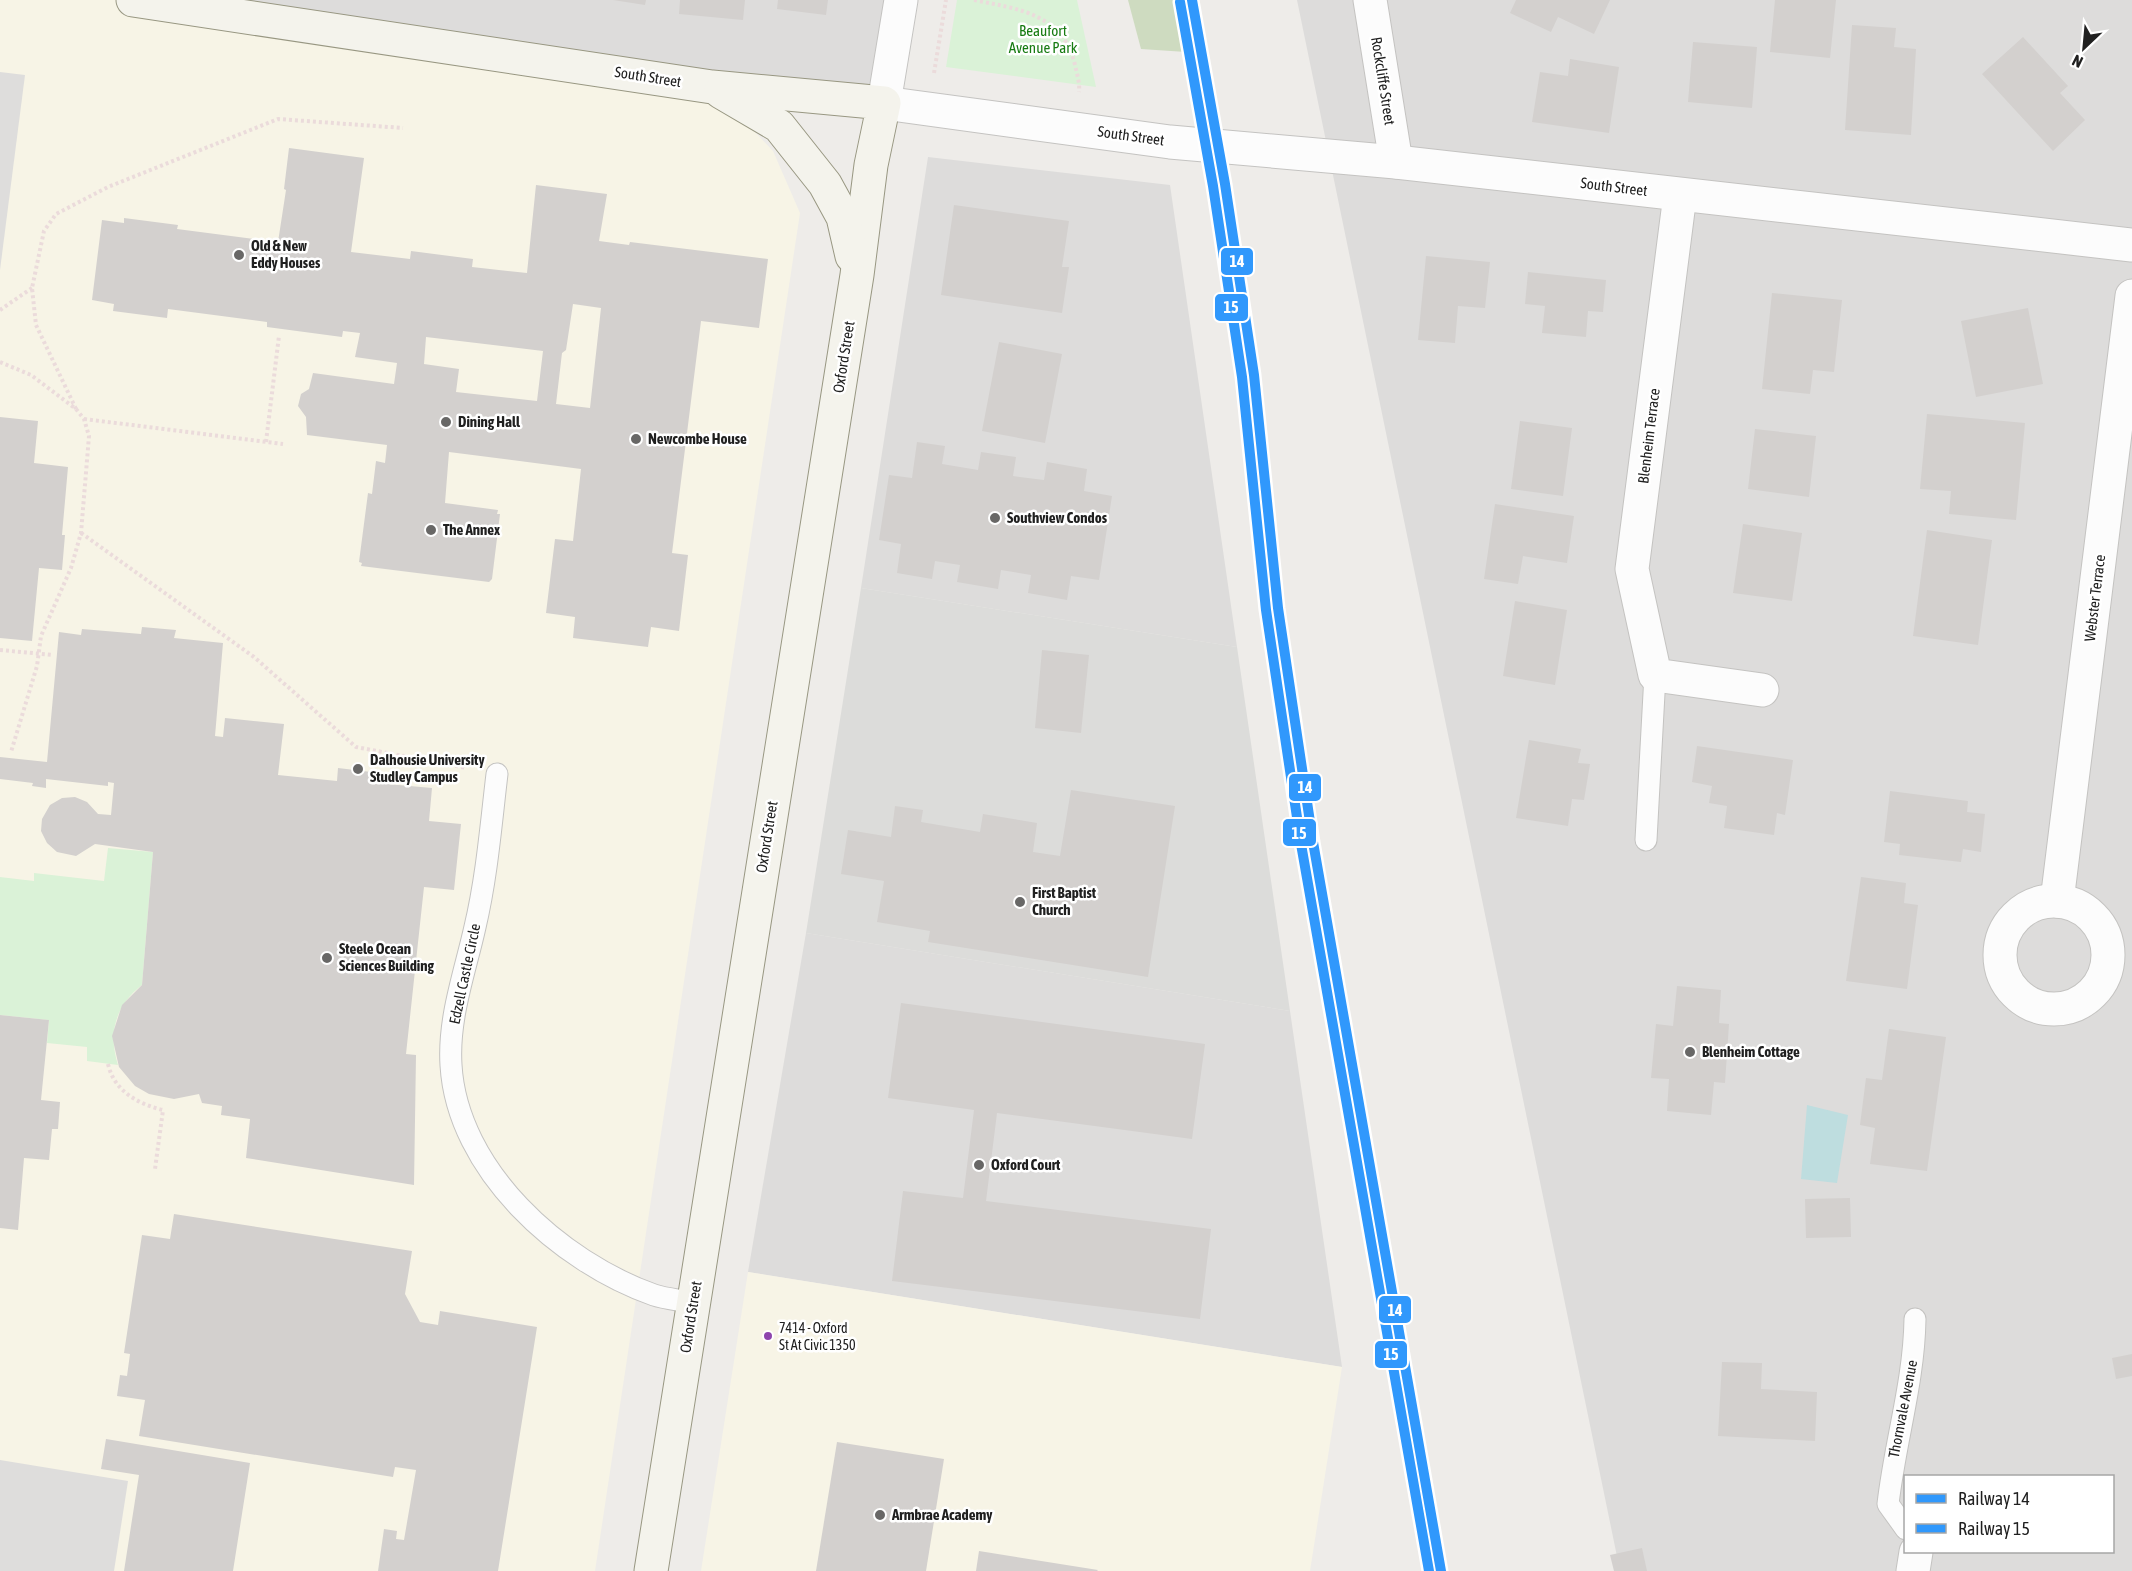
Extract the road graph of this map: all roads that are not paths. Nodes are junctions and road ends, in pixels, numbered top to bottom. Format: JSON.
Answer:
{"nodes":[{"id":1,"x":133,"y":0,"type":"edge"},
{"id":2,"x":901,"y":0,"type":"edge"},
{"id":3,"x":1370,"y":0,"type":"edge"},
{"id":4,"x":197,"y":5,"type":"edge"},
{"id":5,"x":712,"y":87,"type":"junction"},
{"id":6,"x":884,"y":103,"type":"junction"},
{"id":7,"x":1396,"y":162,"type":"junction"},
{"id":8,"x":1680,"y":195,"type":"junction"},
{"id":9,"x":2132,"y":246,"type":"edge"},
{"id":10,"x":857,"y":275,"type":"junction"},
{"id":11,"x":2132,"y":296,"type":"edge"},
{"id":12,"x":1655,"y":675,"type":"junction"},
{"id":13,"x":1762,"y":690,"type":"dead end"},
{"id":14,"x":497,"y":774,"type":"road end"},
{"id":15,"x":1646,"y":840,"type":"dead end"},
{"id":16,"x":2057,"y":901,"type":"dead end"},
{"id":17,"x":694,"y":1303,"type":"junction"},
{"id":18,"x":1915,"y":1319,"type":"dead end"},
{"id":19,"x":1904,"y":1528,"type":"edge"},
{"id":20,"x":1916,"y":1553,"type":"edge"},
{"id":21,"x":651,"y":1571,"type":"edge"},
{"id":22,"x":1913,"y":1571,"type":"edge"}],
"edges":[{"from":1,"to":4,"type":"main road","name":"South Street"},
{"from":2,"to":6,"type":"street"},
{"from":3,"to":7,"type":"street","name":"Rockcliffe Street"},
{"from":4,"to":5,"type":"main road","name":"South Street"},
{"from":5,"to":6,"type":"main road","name":"South Street"},
{"from":5,"to":10,"type":"main road"},
{"from":6,"to":7,"type":"street","name":"South Street"},
{"from":6,"to":10,"type":"main road","name":"Oxford Street"},
{"from":7,"to":8,"type":"street","name":"South Street"},
{"from":8,"to":9,"type":"street","name":"South Street"},
{"from":8,"to":12,"type":"street","name":"Blenheim Terrace"},
{"from":10,"to":17,"type":"main road","name":"Oxford Street"},
{"from":11,"to":16,"type":"street","name":"Webster Terrace"},
{"from":12,"to":13,"type":"street"},
{"from":12,"to":15,"type":"lane","name":"Blenheim Terrace"},
{"from":14,"to":17,"type":"lane","name":"Edzell Castle Circle"},
{"from":17,"to":21,"type":"main road","name":"Oxford Street"},
{"from":18,"to":19,"type":"lane","name":"Thornvale Avenue"},
{"from":20,"to":22,"type":"street"}]}
